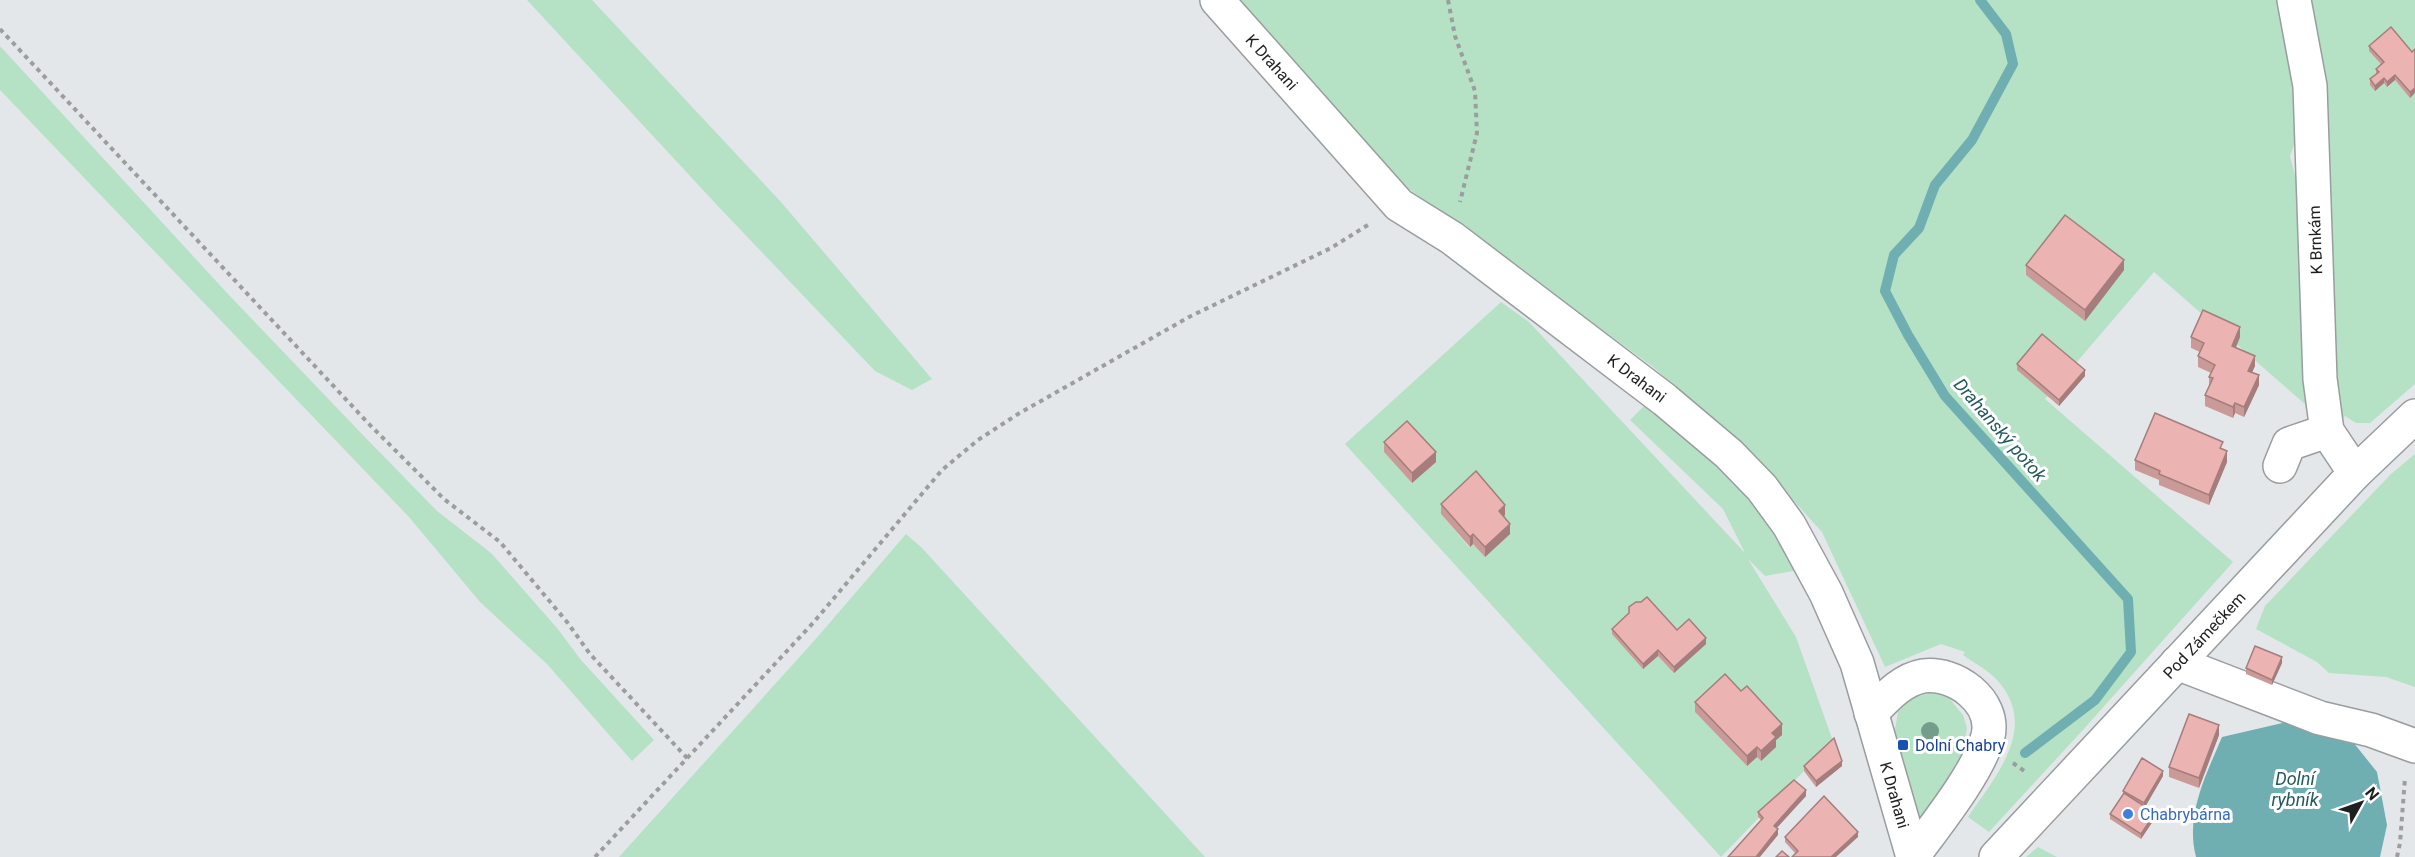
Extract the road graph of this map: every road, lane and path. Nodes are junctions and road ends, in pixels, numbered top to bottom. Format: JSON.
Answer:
{"nodes":[{"id":1,"x":1217,"y":0,"type":"edge"},
{"id":2,"x":1449,"y":0,"type":"edge"},
{"id":3,"x":2294,"y":0,"type":"edge"},
{"id":4,"x":0,"y":29,"type":"edge"},
{"id":5,"x":1399,"y":205,"type":"junction"},
{"id":6,"x":1452,"y":238,"type":"junction"},
{"id":7,"x":2415,"y":416,"type":"edge"},
{"id":8,"x":2327,"y":431,"type":"junction"},
{"id":9,"x":2280,"y":466,"type":"dead end"},
{"id":10,"x":2355,"y":473,"type":"junction"},
{"id":11,"x":2177,"y":663,"type":"junction"},
{"id":12,"x":1871,"y":713,"type":"junction"},
{"id":13,"x":2411,"y":745,"type":"edge"},
{"id":14,"x":688,"y":759,"type":"junction"},
{"id":15,"x":2009,"y":760,"type":"dead end"},
{"id":16,"x":2033,"y":777,"type":"dead end"},
{"id":17,"x":595,"y":857,"type":"edge"},
{"id":18,"x":1913,"y":857,"type":"edge"},
{"id":19,"x":1996,"y":857,"type":"edge"},
{"id":20,"x":2397,"y":857,"type":"edge"}],
"edges":[{"from":1,"to":5,"type":"street","name":"K Drahani"},
{"from":2,"to":6,"type":"path"},
{"from":3,"to":8,"type":"street","name":"K Brnkám"},
{"from":4,"to":14,"type":"path"},
{"from":5,"to":6,"type":"street","name":"K Drahani"},
{"from":5,"to":14,"type":"path"},
{"from":6,"to":12,"type":"street","name":"K Drahani"},
{"from":7,"to":10,"type":"street","name":"Pod Zámečkem"},
{"from":8,"to":9,"type":"street"},
{"from":8,"to":10,"type":"street","name":"K Brnkám"},
{"from":10,"to":11,"type":"street","name":"Pod Zámečkem"},
{"from":11,"to":13,"type":"street"},
{"from":11,"to":19,"type":"street","name":"Pod Zámečkem"},
{"from":12,"to":18,"type":"street","name":"K Drahani"},
{"from":12,"to":18,"type":"street"},
{"from":13,"to":20,"type":"path"},
{"from":14,"to":17,"type":"path"},
{"from":15,"to":16,"type":"path"}]}
